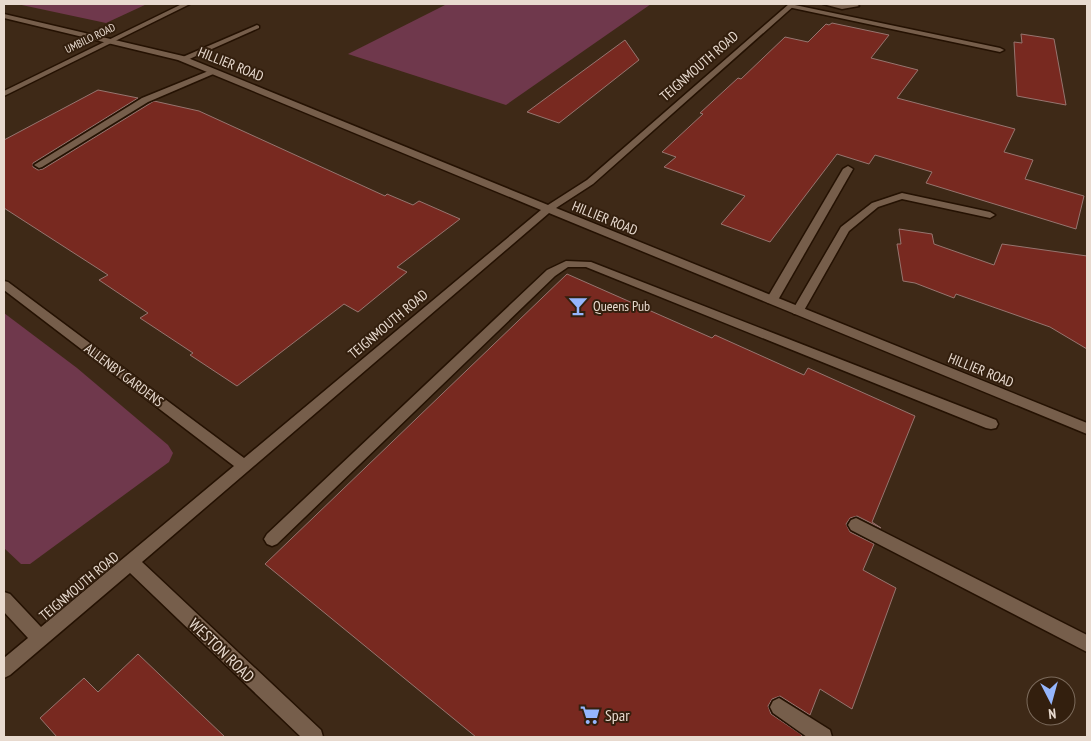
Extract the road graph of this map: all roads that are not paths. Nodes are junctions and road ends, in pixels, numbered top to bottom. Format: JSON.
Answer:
{"nodes":[{"id":1,"x":187,"y":4,"type":"edge"},
{"id":2,"x":826,"y":4,"type":"edge"},
{"id":3,"x":792,"y":5,"type":"edge"},
{"id":4,"x":856,"y":6,"type":"dead end"},
{"id":5,"x":4,"y":16,"type":"edge"},
{"id":6,"x":257,"y":27,"type":"dead end"},
{"id":7,"x":110,"y":41,"type":"junction"},
{"id":8,"x":1000,"y":50,"type":"dead end"},
{"id":9,"x":182,"y":59,"type":"junction"},
{"id":10,"x":214,"y":72,"type":"junction"},
{"id":11,"x":4,"y":94,"type":"edge"},
{"id":12,"x":39,"y":165,"type":"dead end"},
{"id":13,"x":848,"y":169,"type":"dead end"},
{"id":14,"x":548,"y":209,"type":"junction"},
{"id":15,"x":990,"y":215,"type":"dead end"},
{"id":16,"x":4,"y":285,"type":"edge"},
{"id":17,"x":772,"y":300,"type":"junction"},
{"id":18,"x":798,"y":311,"type":"junction"},
{"id":19,"x":991,"y":424,"type":"dead end"},
{"id":20,"x":1087,"y":429,"type":"edge"},
{"id":21,"x":244,"y":466,"type":"junction"},
{"id":22,"x":856,"y":526,"type":"dead end"},
{"id":23,"x":272,"y":539,"type":"dead end"},
{"id":24,"x":130,"y":562,"type":"junction"},
{"id":25,"x":4,"y":600,"type":"edge"},
{"id":26,"x":40,"y":639,"type":"junction"},
{"id":27,"x":1087,"y":644,"type":"edge"},
{"id":28,"x":4,"y":669,"type":"edge"},
{"id":29,"x":779,"y":707,"type":"dead end"},
{"id":30,"x":314,"y":737,"type":"edge"},
{"id":31,"x":823,"y":737,"type":"edge"}],
"edges":[{"from":1,"to":7,"type":"street","name":"UMBILO ROAD"},
{"from":2,"to":4,"type":"street"},
{"from":3,"to":8,"type":"street"},
{"from":3,"to":14,"type":"street","name":"TEIGNMOUTH ROAD"},
{"from":5,"to":7,"type":"street","name":"HILLIER ROAD"},
{"from":6,"to":9,"type":"street"},
{"from":7,"to":9,"type":"street","name":"HILLIER ROAD"},
{"from":7,"to":11,"type":"street","name":"UMBILO ROAD"},
{"from":9,"to":10,"type":"street","name":"HILLIER ROAD"},
{"from":10,"to":12,"type":"street"},
{"from":10,"to":14,"type":"street","name":"HILLIER ROAD"},
{"from":13,"to":17,"type":"street"},
{"from":14,"to":17,"type":"street","name":"HILLIER ROAD"},
{"from":14,"to":21,"type":"street","name":"TEIGNMOUTH ROAD"},
{"from":15,"to":18,"type":"street"},
{"from":16,"to":21,"type":"street","name":"ALLENBY GARDENS"},
{"from":17,"to":18,"type":"street","name":"HILLIER ROAD"},
{"from":18,"to":20,"type":"street","name":"HILLIER ROAD"},
{"from":19,"to":23,"type":"street"},
{"from":21,"to":24,"type":"street","name":"TEIGNMOUTH ROAD"},
{"from":22,"to":27,"type":"street"},
{"from":24,"to":26,"type":"street","name":"TEIGNMOUTH ROAD"},
{"from":24,"to":30,"type":"street","name":"WESTON ROAD"},
{"from":25,"to":26,"type":"street"},
{"from":26,"to":28,"type":"street","name":"TEIGNMOUTH ROAD"},
{"from":29,"to":31,"type":"street"}]}
